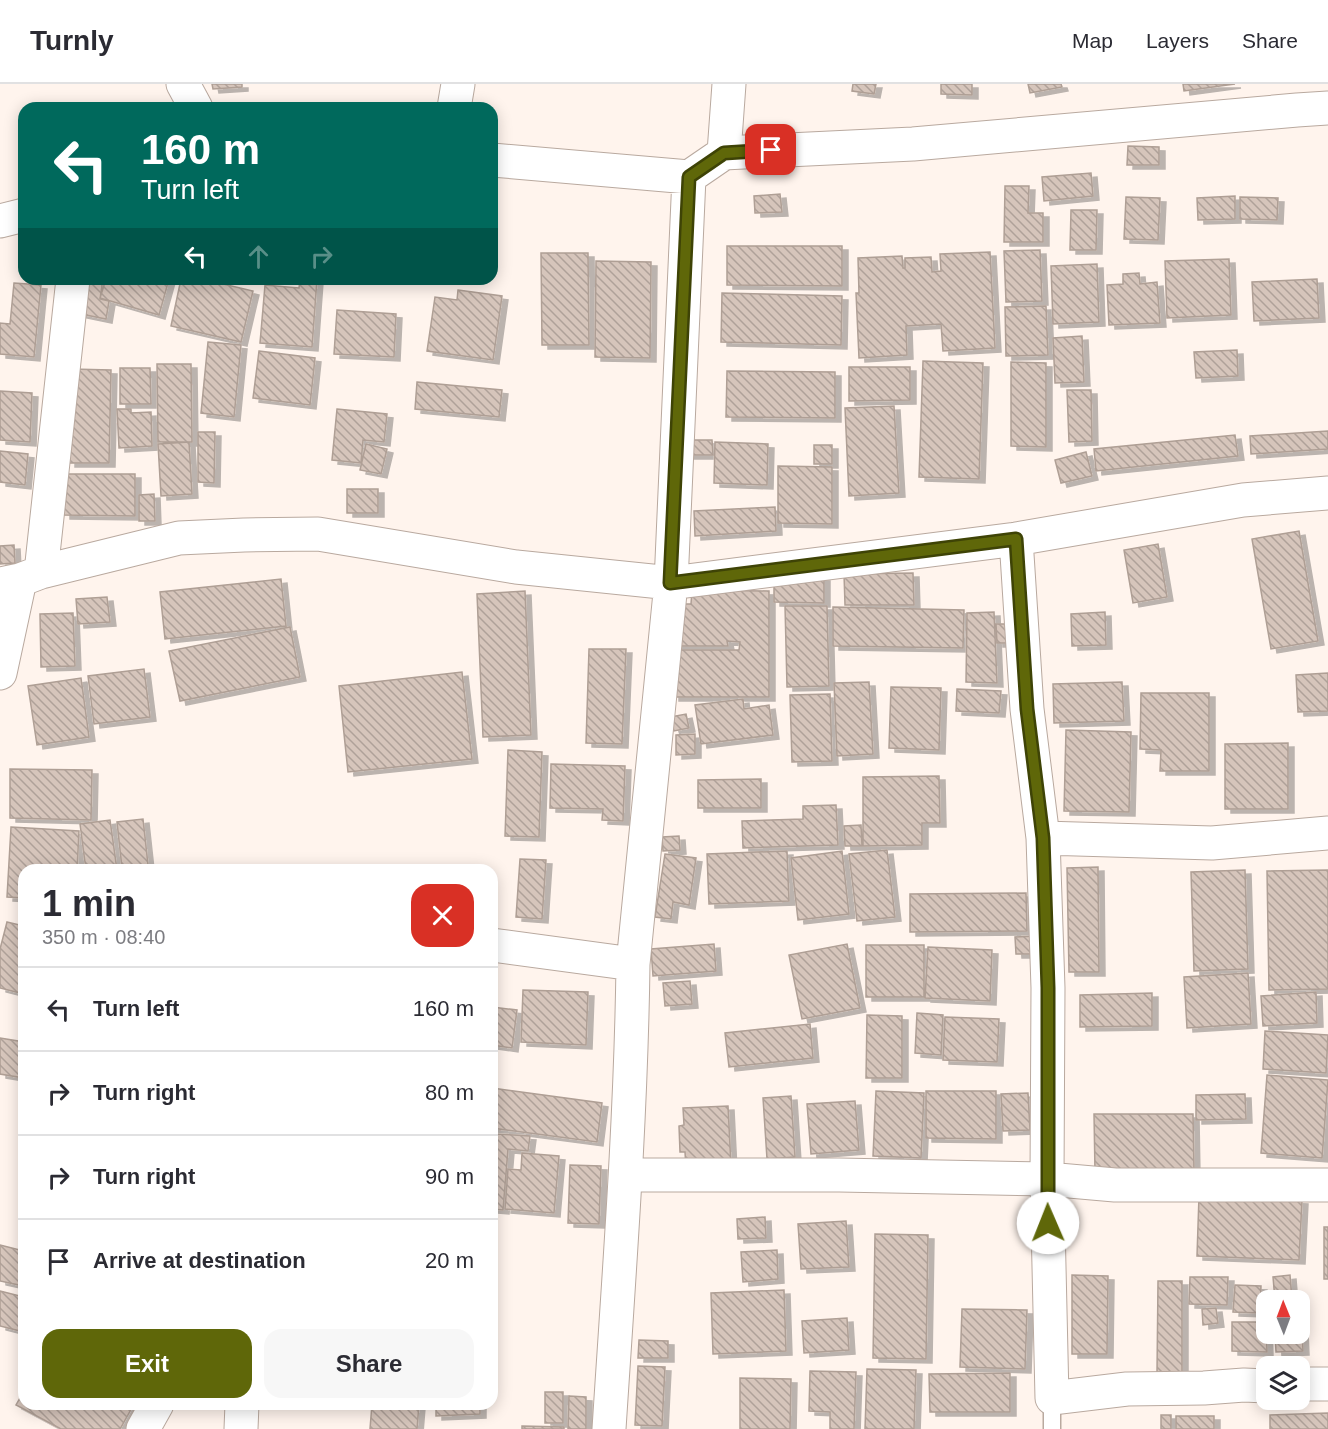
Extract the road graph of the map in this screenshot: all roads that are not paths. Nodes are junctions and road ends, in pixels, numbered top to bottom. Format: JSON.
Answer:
{"nodes":[{"id":1,"x":183,"y":84,"type":"edge"},
{"id":2,"x":458,"y":84,"type":"edge"},
{"id":3,"x":729,"y":84,"type":"edge"},
{"id":4,"x":1305,"y":101,"type":"edge"},
{"id":5,"x":193,"y":102,"type":"edge"},
{"id":6,"x":455,"y":102,"type":"edge"},
{"id":7,"x":724,"y":153,"type":"junction"},
{"id":8,"x":498,"y":161,"type":"edge"},
{"id":9,"x":689,"y":177,"type":"junction"},
{"id":10,"x":18,"y":216,"type":"edge"},
{"id":11,"x":0,"y":221,"type":"edge"},
{"id":12,"x":72,"y":285,"type":"edge"},
{"id":13,"x":1328,"y":493,"type":"edge"},
{"id":14,"x":1016,"y":539,"type":"junction"},
{"id":15,"x":20,"y":579,"type":"edge"},
{"id":16,"x":670,"y":583,"type":"junction"},
{"id":17,"x":0,"y":673,"type":"edge"},
{"id":18,"x":1328,"y":833,"type":"edge"},
{"id":19,"x":1043,"y":838,"type":"junction"},
{"id":20,"x":498,"y":946,"type":"edge"},
{"id":21,"x":633,"y":964,"type":"junction"},
{"id":22,"x":626,"y":1175,"type":"junction"},
{"id":23,"x":1047,"y":1179,"type":"junction"},
{"id":24,"x":1328,"y":1185,"type":"edge"},
{"id":25,"x":1310,"y":1384,"type":"edge"},
{"id":26,"x":1328,"y":1384,"type":"edge"},
{"id":27,"x":1256,"y":1386,"type":"edge"},
{"id":28,"x":154,"y":1410,"type":"edge"},
{"id":29,"x":242,"y":1410,"type":"edge"},
{"id":30,"x":1052,"y":1414,"type":"edge"},
{"id":31,"x":143,"y":1429,"type":"edge"},
{"id":32,"x":241,"y":1429,"type":"edge"},
{"id":33,"x":609,"y":1429,"type":"edge"}],
"edges":[{"from":1,"to":5,"type":"street"},
{"from":2,"to":6,"type":"street"},
{"from":3,"to":7,"type":"street"},
{"from":4,"to":7,"type":"street"},
{"from":7,"to":9,"type":"street"},
{"from":8,"to":9,"type":"street"},
{"from":9,"to":16,"type":"street"},
{"from":10,"to":11,"type":"street"},
{"from":12,"to":15,"type":"street"},
{"from":13,"to":14,"type":"street"},
{"from":14,"to":16,"type":"street"},
{"from":14,"to":19,"type":"street"},
{"from":15,"to":16,"type":"street"},
{"from":15,"to":17,"type":"street"},
{"from":16,"to":21,"type":"street"},
{"from":18,"to":19,"type":"street"},
{"from":19,"to":23,"type":"street"},
{"from":20,"to":21,"type":"street"},
{"from":21,"to":22,"type":"street"},
{"from":22,"to":23,"type":"street"},
{"from":22,"to":33,"type":"street"},
{"from":23,"to":24,"type":"street"},
{"from":23,"to":30,"type":"street"},
{"from":25,"to":26,"type":"street"},
{"from":27,"to":30,"type":"street"},
{"from":28,"to":31,"type":"street"},
{"from":29,"to":32,"type":"street"}]}
